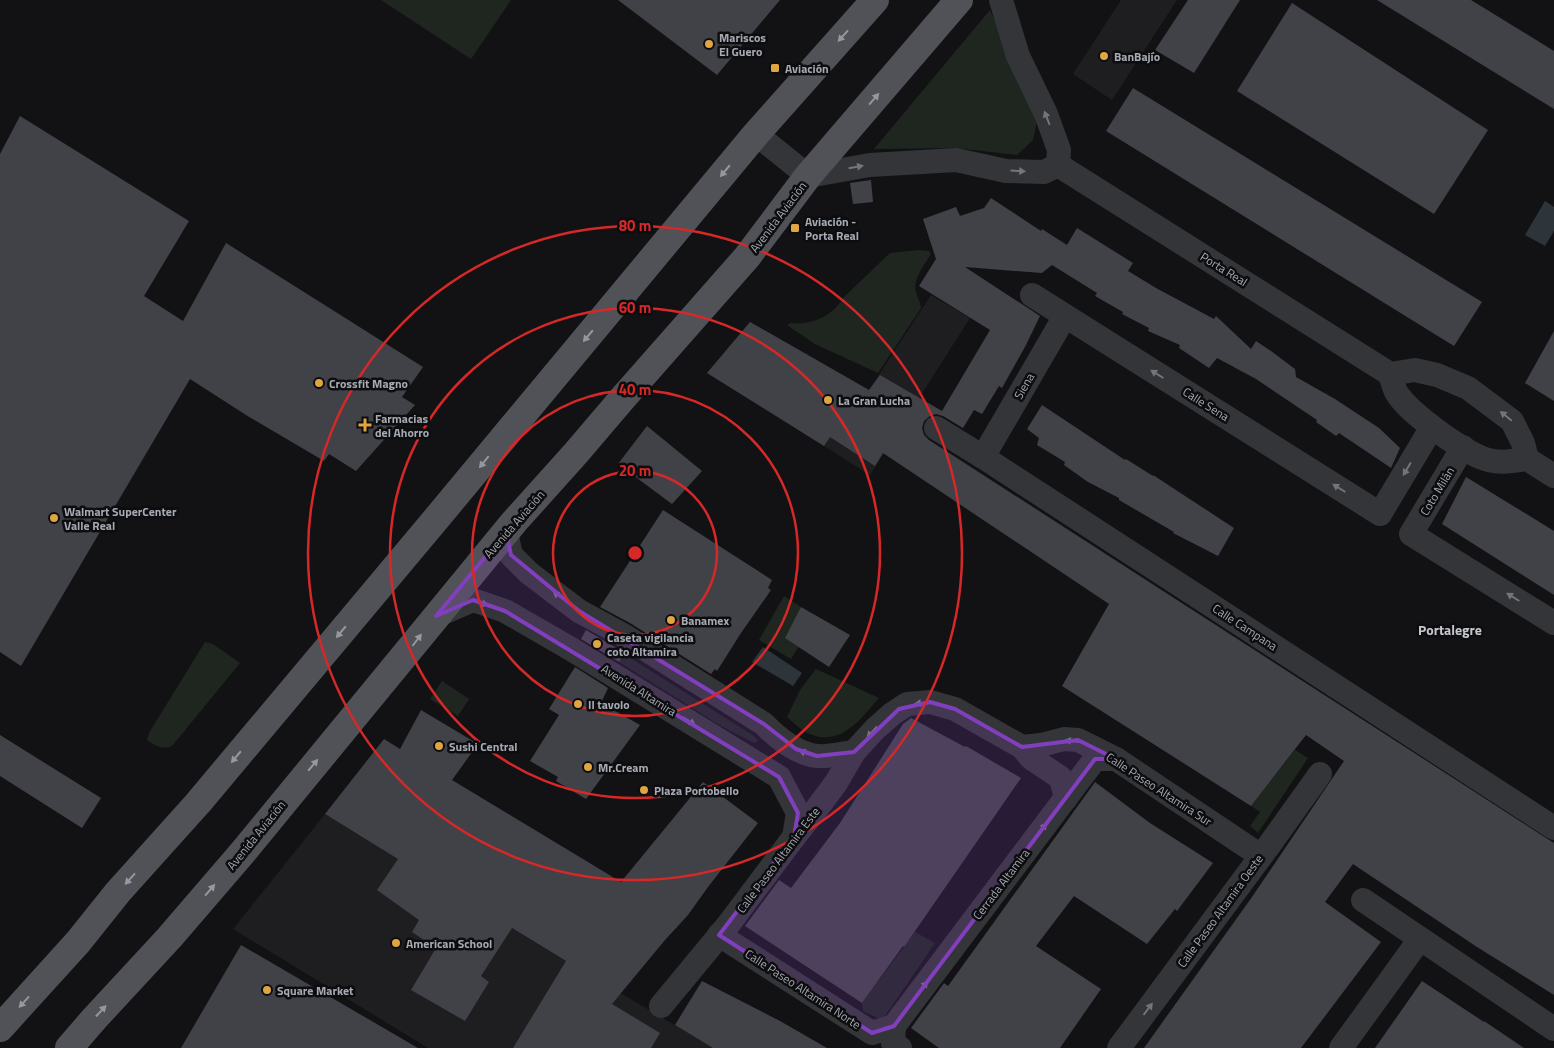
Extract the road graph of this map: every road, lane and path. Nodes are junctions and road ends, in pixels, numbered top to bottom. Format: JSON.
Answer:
{"nodes":[{"id":1,"x":875,"y":0,"type":"edge"},
{"id":2,"x":959,"y":0,"type":"edge"},
{"id":3,"x":1001,"y":0,"type":"edge"},
{"id":4,"x":756,"y":134,"type":"junction"},
{"id":5,"x":1058,"y":165,"type":"junction"},
{"id":6,"x":808,"y":176,"type":"junction"},
{"id":7,"x":1032,"y":294,"type":"dead end"},
{"id":8,"x":1065,"y":316,"type":"junction"},
{"id":9,"x":1390,"y":374,"type":"junction"},
{"id":10,"x":1432,"y":427,"type":"junction"},
{"id":11,"x":936,"y":428,"type":"dead end"},
{"id":12,"x":1463,"y":448,"type":"junction"},
{"id":13,"x":983,"y":457,"type":"junction"},
{"id":14,"x":1527,"y":459,"type":"junction"},
{"id":15,"x":1554,"y":476,"type":"edge"},
{"id":16,"x":506,"y":532,"type":"junction"},
{"id":17,"x":578,"y":610,"type":"junction"},
{"id":18,"x":436,"y":616,"type":"junction"},
{"id":19,"x":1554,"y":623,"type":"edge"},
{"id":20,"x":560,"y":642,"type":"junction"},
{"id":21,"x":1022,"y":748,"type":"junction"},
{"id":22,"x":854,"y":752,"type":"junction"},
{"id":23,"x":1116,"y":759,"type":"junction"},
{"id":24,"x":1320,"y":774,"type":"dead end"},
{"id":25,"x":1066,"y":798,"type":"junction"},
{"id":26,"x":1554,"y":828,"type":"edge"},
{"id":27,"x":794,"y":837,"type":"junction"},
{"id":28,"x":1265,"y":850,"type":"junction"},
{"id":29,"x":1364,"y":900,"type":"dead end"},
{"id":30,"x":719,"y":935,"type":"junction"},
{"id":31,"x":1420,"y":939,"type":"junction"},
{"id":32,"x":661,"y":1006,"type":"dead end"},
{"id":33,"x":0,"y":1028,"type":"edge"},
{"id":34,"x":1554,"y":1029,"type":"edge"},
{"id":35,"x":897,"y":1037,"type":"edge"},
{"id":36,"x":69,"y":1048,"type":"edge"},
{"id":37,"x":1119,"y":1048,"type":"edge"},
{"id":38,"x":1341,"y":1048,"type":"edge"}],
"edges":[{"from":1,"to":4,"type":"main road","one_way":true},
{"from":6,"to":2,"type":"main road","name":"Avenida Aviación","one_way":true},
{"from":5,"to":3,"type":"street","one_way":true},
{"from":4,"to":6,"type":"street"},
{"from":4,"to":33,"type":"main road","one_way":true},
{"from":6,"to":5,"type":"street","one_way":true},
{"from":5,"to":9,"type":"street","name":"Porta Real"},
{"from":6,"to":16,"type":"main road","name":"Avenida Aviación"},
{"from":7,"to":8,"type":"street","name":"Calle Sena"},
{"from":10,"to":8,"type":"street","name":"Calle Sena","one_way":true},
{"from":8,"to":13,"type":"street","name":"Siena"},
{"from":9,"to":10,"type":"street"},
{"from":14,"to":9,"type":"street","one_way":true},
{"from":10,"to":12,"type":"street"},
{"from":11,"to":13,"type":"street","name":"Calle Campana"},
{"from":12,"to":14,"type":"street"},
{"from":19,"to":12,"type":"street","name":"Coto Milán","one_way":true},
{"from":13,"to":26,"type":"street","name":"Calle Campana"},
{"from":14,"to":15,"type":"street"},
{"from":17,"to":16,"type":"street","one_way":true},
{"from":16,"to":18,"type":"main road","name":"Avenida Aviación"},
{"from":17,"to":20,"type":"street"},
{"from":22,"to":17,"type":"street","one_way":true},
{"from":18,"to":20,"type":"street","name":"Avenida Altamira","one_way":true},
{"from":36,"to":18,"type":"main road","name":"Avenida Aviación","one_way":true},
{"from":20,"to":27,"type":"street","name":"Avenida Altamira","one_way":true},
{"from":21,"to":22,"type":"street","name":"Calle Paseo Altamira Este","one_way":true},
{"from":23,"to":21,"type":"street","name":"Calle Paseo Altamira Sur","one_way":true},
{"from":21,"to":25,"type":"street"},
{"from":22,"to":27,"type":"street","name":"Calle Paseo Altamira Este"},
{"from":23,"to":25,"type":"street","name":"Cerrada Altamira"},
{"from":23,"to":28,"type":"street","name":"Calle Paseo Altamira Sur"},
{"from":24,"to":28,"type":"street","name":"Calle Paseo Altamira Oeste"},
{"from":35,"to":25,"type":"street","name":"Cerrada Altamira","one_way":true},
{"from":27,"to":30,"type":"street","name":"Calle Paseo Altamira Este"},
{"from":37,"to":28,"type":"street","name":"Calle Paseo Altamira Oeste","one_way":true},
{"from":29,"to":31,"type":"street"},
{"from":30,"to":32,"type":"street","name":"Calle Paseo Altamira Este"},
{"from":30,"to":35,"type":"street","name":"Calle Paseo Altamira Norte"},
{"from":31,"to":34,"type":"street"},
{"from":31,"to":38,"type":"street"}]}
